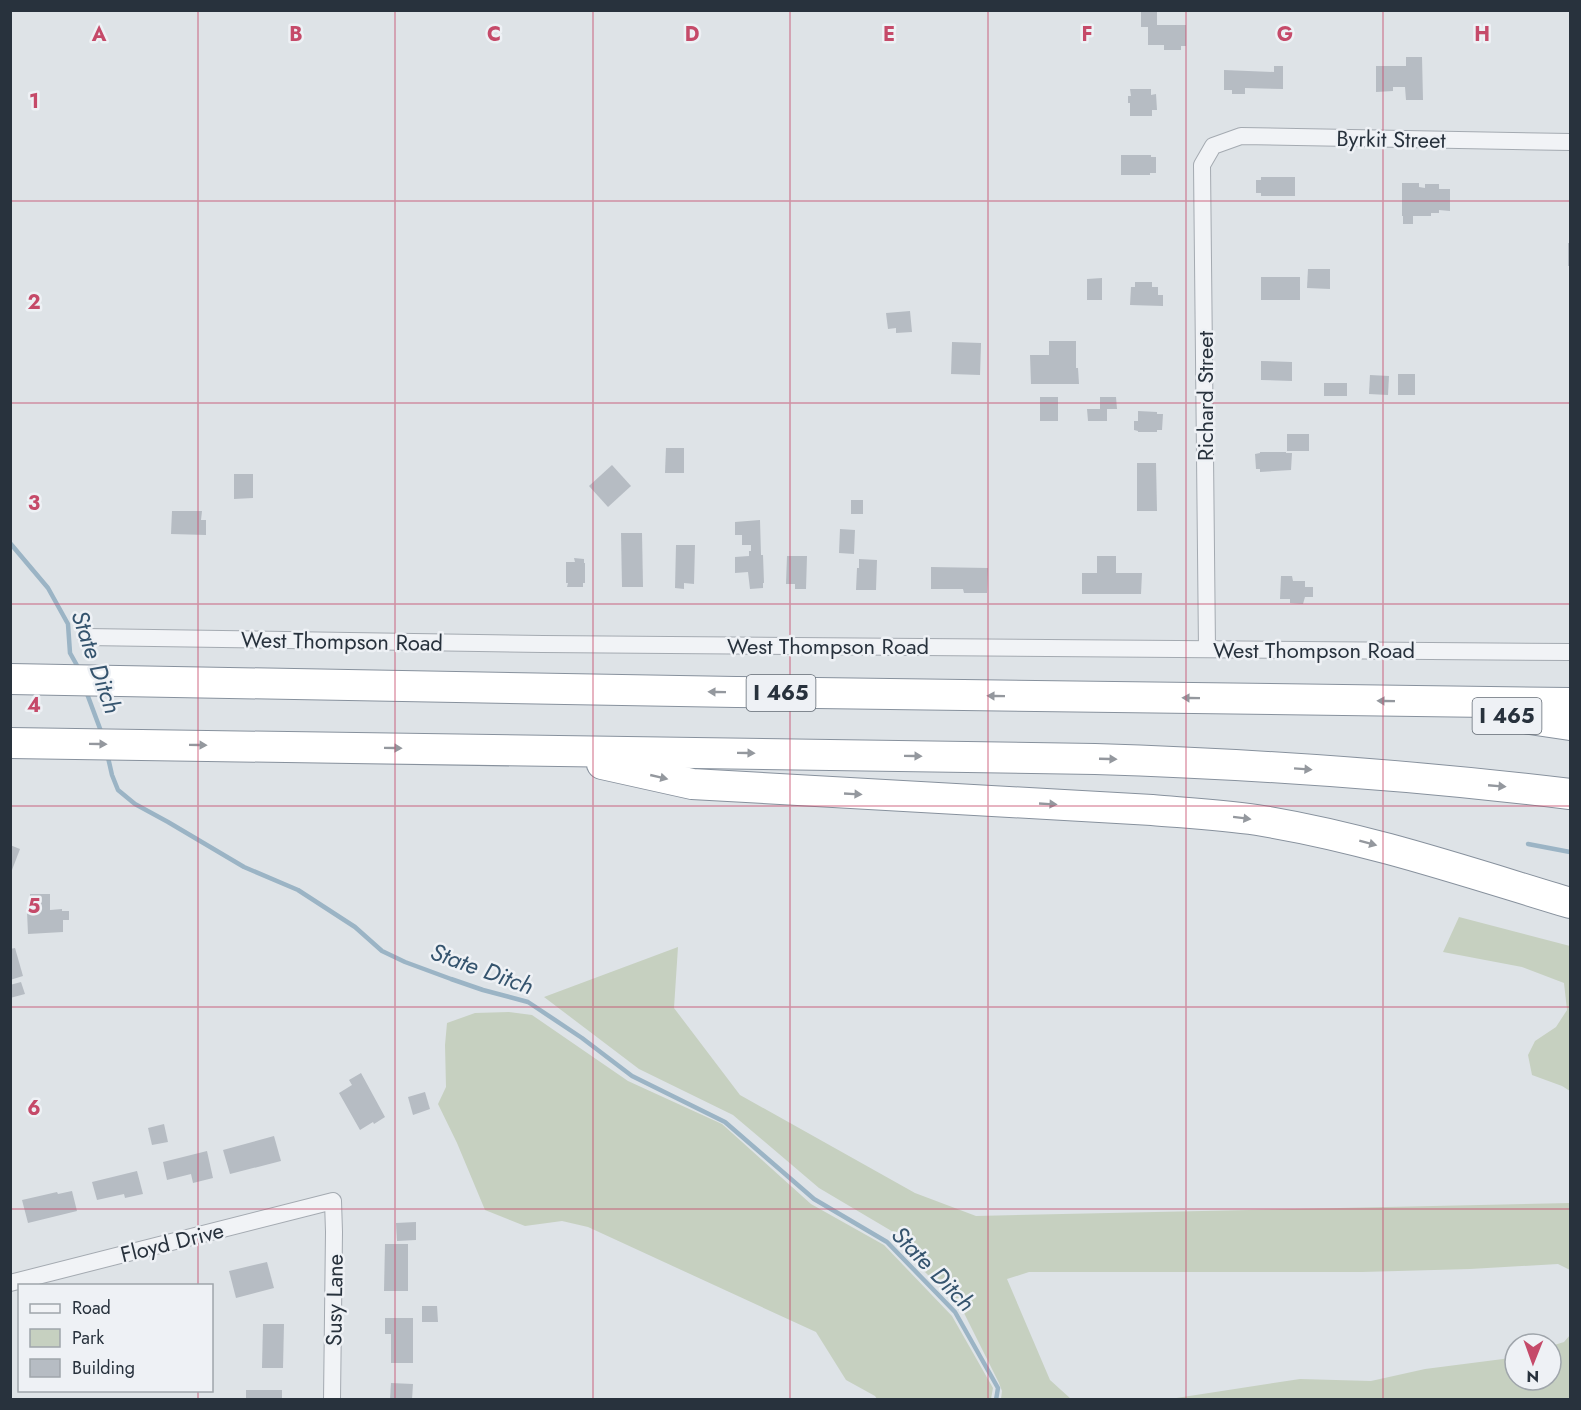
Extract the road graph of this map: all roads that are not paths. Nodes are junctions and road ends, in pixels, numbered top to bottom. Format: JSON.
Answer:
{"nodes":[{"id":1,"x":1570,"y":142,"type":"edge"},
{"id":2,"x":1213,"y":146,"type":"joint"},
{"id":3,"x":86,"y":637,"type":"dead end"},
{"id":4,"x":1207,"y":649,"type":"junction"},
{"id":5,"x":1570,"y":652,"type":"edge"},
{"id":6,"x":22,"y":679,"type":"edge"},
{"id":7,"x":1445,"y":702,"type":"junction"},
{"id":8,"x":1570,"y":703,"type":"edge"},
{"id":9,"x":1570,"y":724,"type":"edge"},
{"id":10,"x":10,"y":743,"type":"edge"},
{"id":11,"x":541,"y":750,"type":"junction"},
{"id":12,"x":1570,"y":794,"type":"edge"},
{"id":13,"x":1570,"y":903,"type":"edge"},
{"id":14,"x":333,"y":1201,"type":"joint"},
{"id":15,"x":10,"y":1283,"type":"edge"},
{"id":16,"x":332,"y":1400,"type":"edge"}],
"edges":[{"from":1,"to":2,"type":"street","name":"Byrkit Street"},
{"from":2,"to":4,"type":"street","name":"Richard Street"},
{"from":3,"to":4,"type":"street","name":"West Thompson Road"},
{"from":4,"to":5,"type":"street","name":"West Thompson Road"},
{"from":7,"to":6,"type":"highway","number":"I 465","one_way":true},
{"from":7,"to":8,"type":"highway"},
{"from":7,"to":9,"type":"highway","number":"I 465"},
{"from":10,"to":11,"type":"highway","one_way":true},
{"from":11,"to":12,"type":"highway","one_way":true},
{"from":11,"to":13,"type":"highway","one_way":true},
{"from":14,"to":15,"type":"street","name":"Floyd Drive"},
{"from":14,"to":16,"type":"street","name":"Susy Lane"}]}
